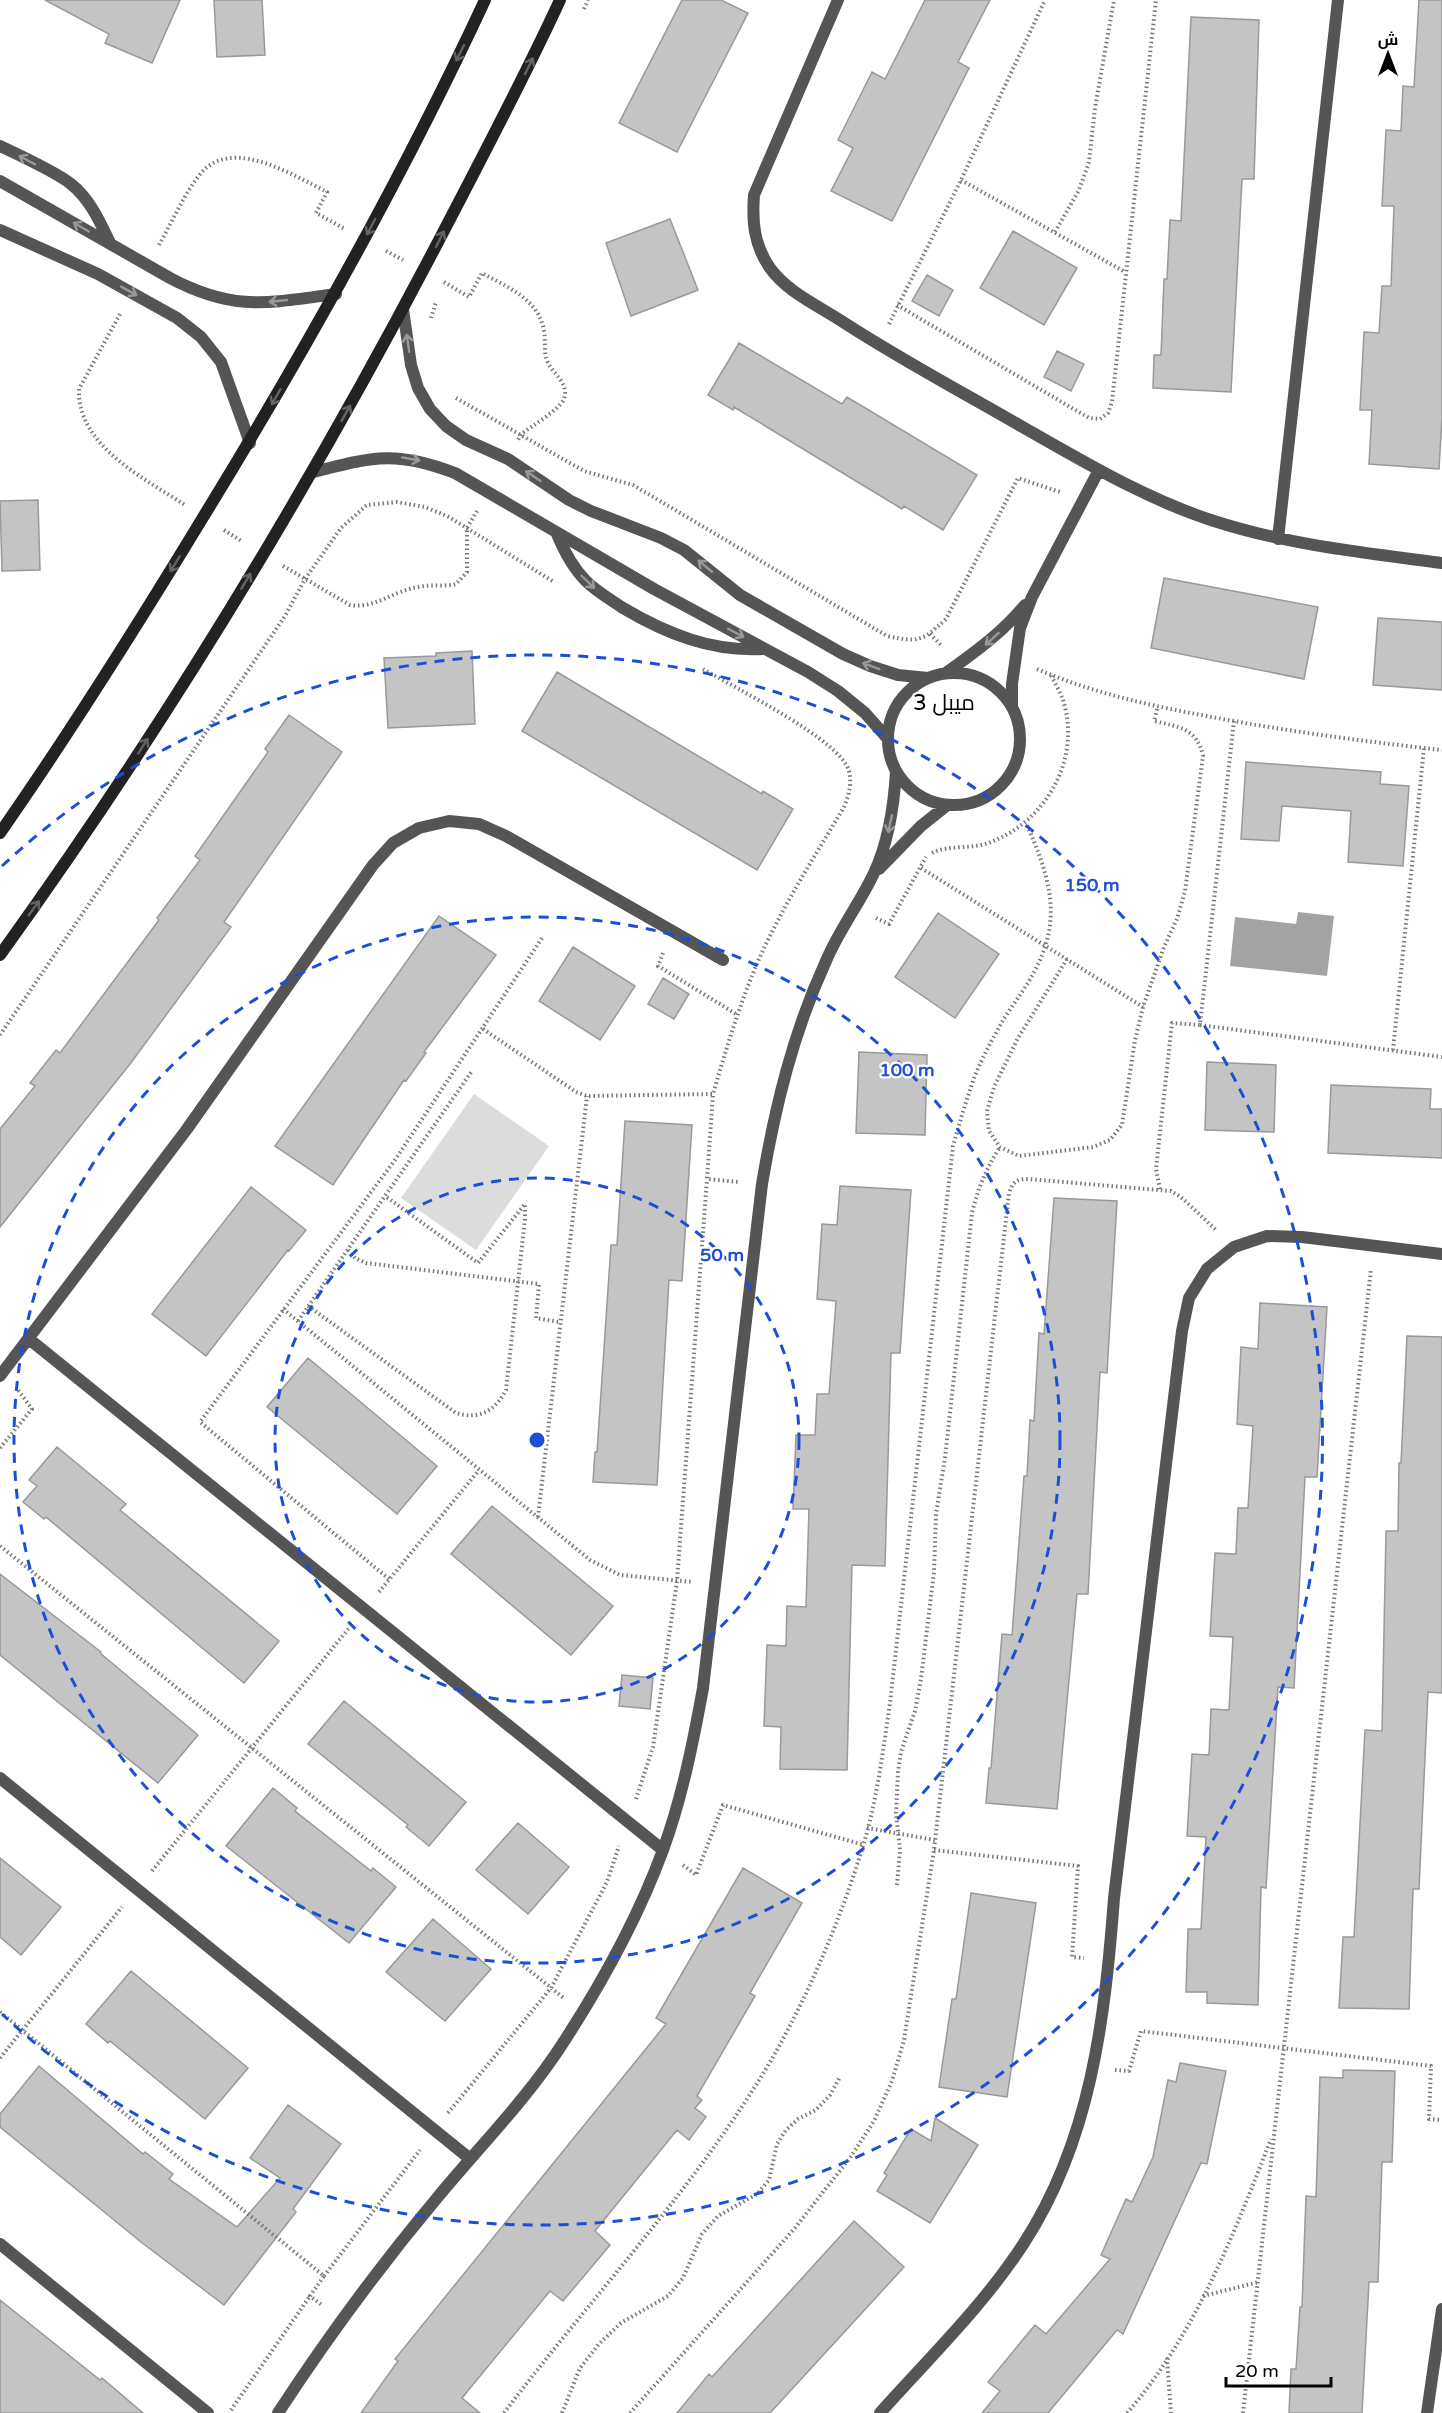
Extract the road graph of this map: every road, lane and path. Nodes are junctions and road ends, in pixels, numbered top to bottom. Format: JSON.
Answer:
{"nodes":[{"id":1,"x":485,"y":0,"type":"edge"},
{"id":2,"x":560,"y":0,"type":"edge"},
{"id":3,"x":588,"y":0,"type":"edge"},
{"id":4,"x":838,"y":0,"type":"edge"},
{"id":5,"x":1045,"y":0,"type":"edge"},
{"id":6,"x":1114,"y":0,"type":"edge"},
{"id":7,"x":1156,"y":0,"type":"edge"},
{"id":8,"x":1338,"y":0,"type":"edge"},
{"id":9,"x":584,"y":10,"type":"dead end"},
{"id":10,"x":0,"y":146,"type":"edge"},
{"id":11,"x":961,"y":180,"type":"junction"},
{"id":12,"x":0,"y":181,"type":"edge"},
{"id":13,"x":0,"y":230,"type":"edge"},
{"id":14,"x":1055,"y":232,"type":"junction"},
{"id":15,"x":364,"y":239,"type":"junction"},
{"id":16,"x":110,"y":243,"type":"junction"},
{"id":17,"x":148,"y":265,"type":"junction"},
{"id":18,"x":423,"y":271,"type":"junction"},
{"id":19,"x":449,"y":272,"type":"dead end"},
{"id":20,"x":1125,"y":272,"type":"junction"},
{"id":21,"x":444,"y":282,"type":"junction"},
{"id":22,"x":132,"y":293,"type":"junction"},
{"id":23,"x":439,"y":293,"type":"dead end"},
{"id":24,"x":336,"y":294,"type":"junction"},
{"id":25,"x":897,"y":305,"type":"junction"},
{"id":26,"x":403,"y":309,"type":"junction"},
{"id":27,"x":430,"y":325,"type":"dead end"},
{"id":28,"x":878,"y":345,"type":"junction"},
{"id":29,"x":449,"y":390,"type":"dead end"},
{"id":30,"x":521,"y":434,"type":"junction"},
{"id":31,"x":250,"y":443,"type":"junction"},
{"id":32,"x":508,"y":459,"type":"junction"},
{"id":33,"x":1099,"y":470,"type":"junction"},
{"id":34,"x":313,"y":472,"type":"junction"},
{"id":35,"x":488,"y":493,"type":"junction"},
{"id":36,"x":1083,"y":500,"type":"junction"},
{"id":37,"x":204,"y":518,"type":"junction"},
{"id":38,"x":467,"y":528,"type":"junction"},
{"id":39,"x":556,"y":534,"type":"junction"},
{"id":40,"x":1278,"y":539,"type":"junction"},
{"id":41,"x":263,"y":554,"type":"junction"},
{"id":42,"x":1442,"y":563,"type":"edge"},
{"id":43,"x":305,"y":579,"type":"junction"},
{"id":44,"x":557,"y":584,"type":"dead end"},
{"id":45,"x":1032,"y":597,"type":"junction"},
{"id":46,"x":765,"y":649,"type":"junction"},
{"id":47,"x":1015,"y":659,"type":"junction"},
{"id":48,"x":697,"y":666,"type":"dead end"},
{"id":49,"x":946,"y":673,"type":"junction"},
{"id":50,"x":1051,"y":675,"type":"junction"},
{"id":51,"x":928,"y":678,"type":"junction"},
{"id":52,"x":1012,"y":706,"type":"junction"},
{"id":53,"x":1158,"y":706,"type":"junction"},
{"id":54,"x":1234,"y":722,"type":"junction"},
{"id":55,"x":888,"y":740,"type":"junction"},
{"id":56,"x":1424,"y":748,"type":"junction"},
{"id":57,"x":1442,"y":750,"type":"edge"},
{"id":58,"x":896,"y":771,"type":"junction"},
{"id":59,"x":946,"y":806,"type":"junction"},
{"id":60,"x":1026,"y":824,"type":"junction"},
{"id":61,"x":0,"y":833,"type":"edge"},
{"id":62,"x":921,"y":868,"type":"junction"},
{"id":63,"x":874,"y":874,"type":"junction"},
{"id":64,"x":854,"y":907,"type":"junction"},
{"id":65,"x":672,"y":930,"type":"junction"},
{"id":66,"x":542,"y":938,"type":"dead end"},
{"id":67,"x":1046,"y":945,"type":"junction"},
{"id":68,"x":0,"y":955,"type":"edge"},
{"id":69,"x":1067,"y":958,"type":"junction"},
{"id":70,"x":723,"y":960,"type":"dead end"},
{"id":71,"x":1143,"y":1007,"type":"junction"},
{"id":72,"x":736,"y":1014,"type":"junction"},
{"id":73,"x":1200,"y":1024,"type":"junction"},
{"id":74,"x":483,"y":1029,"type":"junction"},
{"id":75,"x":0,"y":1035,"type":"edge"},
{"id":76,"x":1393,"y":1050,"type":"junction"},
{"id":77,"x":1442,"y":1057,"type":"edge"},
{"id":78,"x":472,"y":1071,"type":"dead end"},
{"id":79,"x":713,"y":1094,"type":"junction"},
{"id":80,"x":587,"y":1096,"type":"junction"},
{"id":81,"x":1000,"y":1148,"type":"junction"},
{"id":82,"x":707,"y":1179,"type":"junction"},
{"id":83,"x":762,"y":1184,"type":"junction"},
{"id":84,"x":1160,"y":1189,"type":"junction"},
{"id":85,"x":385,"y":1196,"type":"junction"},
{"id":86,"x":1374,"y":1245,"type":"junction"},
{"id":87,"x":1234,"y":1247,"type":"junction"},
{"id":88,"x":348,"y":1250,"type":"junction"},
{"id":89,"x":1442,"y":1254,"type":"edge"},
{"id":90,"x":519,"y":1281,"type":"junction"},
{"id":91,"x":309,"y":1306,"type":"junction"},
{"id":92,"x":283,"y":1309,"type":"junction"},
{"id":93,"x":298,"y":1321,"type":"junction"},
{"id":94,"x":560,"y":1322,"type":"junction"},
{"id":95,"x":29,"y":1339,"type":"junction"},
{"id":96,"x":2,"y":1374,"type":"edge"},
{"id":97,"x":0,"y":1448,"type":"edge"},
{"id":98,"x":479,"y":1470,"type":"junction"},
{"id":99,"x":538,"y":1518,"type":"junction"},
{"id":100,"x":0,"y":1545,"type":"edge"},
{"id":101,"x":389,"y":1579,"type":"junction"},
{"id":102,"x":677,"y":1581,"type":"junction"},
{"id":103,"x":715,"y":1584,"type":"junction"},
{"id":104,"x":364,"y":1609,"type":"junction"},
{"id":105,"x":252,"y":1748,"type":"junction"},
{"id":106,"x":0,"y":1778,"type":"edge"},
{"id":107,"x":628,"y":1823,"type":"junction"},
{"id":108,"x":867,"y":1828,"type":"junction"},
{"id":109,"x":898,"y":1834,"type":"junction"},
{"id":110,"x":935,"y":1840,"type":"junction"},
{"id":111,"x":864,"y":1845,"type":"junction"},
{"id":112,"x":663,"y":1850,"type":"junction"},
{"id":113,"x":934,"y":1850,"type":"junction"},
{"id":114,"x":897,"y":1885,"type":"dead end"},
{"id":115,"x":137,"y":1889,"type":"junction"},
{"id":116,"x":1109,"y":1961,"type":"junction"},
{"id":117,"x":551,"y":1988,"type":"junction"},
{"id":118,"x":0,"y":2012,"type":"edge"},
{"id":119,"x":582,"y":2013,"type":"junction"},
{"id":120,"x":22,"y":2030,"type":"junction"},
{"id":121,"x":1285,"y":2048,"type":"junction"},
{"id":122,"x":0,"y":2058,"type":"edge"},
{"id":123,"x":1094,"y":2068,"type":"junction"},
{"id":124,"x":840,"y":2077,"type":"dead end"},
{"id":125,"x":1442,"y":2120,"type":"edge"},
{"id":126,"x":435,"y":2130,"type":"junction"},
{"id":127,"x":1273,"y":2132,"type":"junction"},
{"id":128,"x":470,"y":2158,"type":"junction"},
{"id":129,"x":0,"y":2244,"type":"edge"},
{"id":130,"x":324,"y":2276,"type":"junction"},
{"id":131,"x":1259,"y":2282,"type":"junction"},
{"id":132,"x":310,"y":2296,"type":"junction"},
{"id":133,"x":1203,"y":2296,"type":"junction"},
{"id":134,"x":1442,"y":2309,"type":"edge"},
{"id":135,"x":341,"y":2320,"type":"junction"},
{"id":136,"x":1167,"y":2358,"type":"junction"},
{"id":137,"x":208,"y":2413,"type":"edge"},
{"id":138,"x":229,"y":2413,"type":"edge"},
{"id":139,"x":278,"y":2413,"type":"edge"},
{"id":140,"x":504,"y":2413,"type":"edge"},
{"id":141,"x":562,"y":2413,"type":"edge"},
{"id":142,"x":630,"y":2413,"type":"edge"},
{"id":143,"x":880,"y":2413,"type":"edge"},
{"id":144,"x":1127,"y":2413,"type":"edge"},
{"id":145,"x":1170,"y":2413,"type":"edge"},
{"id":146,"x":1243,"y":2413,"type":"edge"},
{"id":147,"x":1427,"y":2413,"type":"edge"}],
"edges":[{"from":1,"to":15,"type":"street","one_way":true},
{"from":18,"to":2,"type":"street","one_way":true},
{"from":3,"to":9,"type":"path"},
{"from":4,"to":28,"type":"street"},
{"from":5,"to":11,"type":"path"},
{"from":6,"to":14,"type":"path"},
{"from":7,"to":20,"type":"path"},
{"from":8,"to":40,"type":"street"},
{"from":16,"to":10,"type":"street","one_way":true},
{"from":11,"to":14,"type":"path"},
{"from":11,"to":25,"type":"path"},
{"from":16,"to":12,"type":"street","one_way":true},
{"from":13,"to":22,"type":"street","one_way":true},
{"from":14,"to":20,"type":"path"},
{"from":15,"to":17,"type":"path"},
{"from":15,"to":18,"type":"path"},
{"from":15,"to":24,"type":"street"},
{"from":16,"to":17,"type":"street"},
{"from":24,"to":17,"type":"street","one_way":true},
{"from":18,"to":21,"type":"path"},
{"from":18,"to":26,"type":"street"},
{"from":19,"to":21,"type":"path"},
{"from":20,"to":25,"type":"path"},
{"from":21,"to":30,"type":"path"},
{"from":22,"to":31,"type":"street"},
{"from":22,"to":37,"type":"path"},
{"from":23,"to":27,"type":"path"},
{"from":24,"to":31,"type":"street","one_way":true},
{"from":25,"to":28,"type":"path"},
{"from":32,"to":26,"type":"street","one_way":true},
{"from":34,"to":26,"type":"street","one_way":true},
{"from":28,"to":33,"type":"street"},
{"from":29,"to":30,"type":"path"},
{"from":30,"to":32,"type":"path"},
{"from":30,"to":36,"type":"path"},
{"from":31,"to":37,"type":"street"},
{"from":51,"to":32,"type":"street","one_way":true},
{"from":33,"to":36,"type":"street"},
{"from":33,"to":40,"type":"street"},
{"from":34,"to":35,"type":"street","one_way":true},
{"from":34,"to":41,"type":"street"},
{"from":35,"to":38,"type":"path"},
{"from":35,"to":39,"type":"street"},
{"from":36,"to":45,"type":"street"},
{"from":37,"to":41,"type":"path"},
{"from":37,"to":61,"type":"street","one_way":true},
{"from":38,"to":43,"type":"path"},
{"from":38,"to":43,"type":"path"},
{"from":38,"to":44,"type":"path"},
{"from":39,"to":46,"type":"street","one_way":true},
{"from":39,"to":46,"type":"street","one_way":true},
{"from":40,"to":42,"type":"street"},
{"from":41,"to":43,"type":"path"},
{"from":68,"to":41,"type":"street","one_way":true},
{"from":43,"to":75,"type":"path"},
{"from":45,"to":47,"type":"street"},
{"from":45,"to":49,"type":"street","one_way":true},
{"from":46,"to":55,"type":"street"},
{"from":47,"to":50,"type":"path"},
{"from":47,"to":52,"type":"street"},
{"from":48,"to":72,"type":"path"},
{"from":49,"to":51,"type":"street"},
{"from":49,"to":52,"type":"street"},
{"from":50,"to":53,"type":"path"},
{"from":50,"to":60,"type":"path"},
{"from":51,"to":55,"type":"street"},
{"from":52,"to":59,"type":"street"},
{"from":53,"to":54,"type":"path"},
{"from":53,"to":71,"type":"path"},
{"from":54,"to":56,"type":"path"},
{"from":54,"to":73,"type":"path"},
{"from":55,"to":58,"type":"street"},
{"from":56,"to":57,"type":"path"},
{"from":56,"to":76,"type":"path"},
{"from":58,"to":59,"type":"street"},
{"from":58,"to":63,"type":"street","one_way":true},
{"from":59,"to":63,"type":"street"},
{"from":60,"to":62,"type":"path"},
{"from":60,"to":67,"type":"path"},
{"from":62,"to":64,"type":"path"},
{"from":62,"to":67,"type":"path"},
{"from":63,"to":64,"type":"street"},
{"from":64,"to":83,"type":"street"},
{"from":65,"to":70,"type":"street"},
{"from":65,"to":72,"type":"path"},
{"from":65,"to":95,"type":"street"},
{"from":66,"to":74,"type":"path"},
{"from":67,"to":69,"type":"path"},
{"from":67,"to":108,"type":"path"},
{"from":69,"to":71,"type":"path"},
{"from":69,"to":81,"type":"path"},
{"from":71,"to":81,"type":"path"},
{"from":72,"to":79,"type":"path"},
{"from":73,"to":76,"type":"path"},
{"from":73,"to":84,"type":"path"},
{"from":74,"to":80,"type":"path"},
{"from":74,"to":92,"type":"path"},
{"from":76,"to":77,"type":"path"},
{"from":78,"to":85,"type":"path"},
{"from":79,"to":80,"type":"path"},
{"from":79,"to":82,"type":"path"},
{"from":80,"to":94,"type":"path"},
{"from":81,"to":109,"type":"path"},
{"from":82,"to":83,"type":"path"},
{"from":82,"to":102,"type":"path"},
{"from":83,"to":103,"type":"street"},
{"from":84,"to":87,"type":"path"},
{"from":84,"to":110,"type":"path"},
{"from":85,"to":88,"type":"path"},
{"from":85,"to":90,"type":"path"},
{"from":86,"to":87,"type":"street"},
{"from":86,"to":89,"type":"street"},
{"from":86,"to":121,"type":"path"},
{"from":87,"to":116,"type":"street"},
{"from":88,"to":90,"type":"path"},
{"from":88,"to":91,"type":"path"},
{"from":90,"to":91,"type":"path"},
{"from":90,"to":94,"type":"path"},
{"from":91,"to":93,"type":"path"},
{"from":92,"to":93,"type":"path"},
{"from":92,"to":101,"type":"path"},
{"from":93,"to":98,"type":"path"},
{"from":94,"to":99,"type":"path"},
{"from":95,"to":96,"type":"street"},
{"from":95,"to":104,"type":"street"},
{"from":96,"to":97,"type":"path"},
{"from":98,"to":99,"type":"path"},
{"from":98,"to":101,"type":"path"},
{"from":99,"to":102,"type":"path"},
{"from":100,"to":105,"type":"path"},
{"from":101,"to":104,"type":"path"},
{"from":102,"to":103,"type":"path"},
{"from":102,"to":107,"type":"path"},
{"from":103,"to":112,"type":"street"},
{"from":104,"to":105,"type":"path"},
{"from":104,"to":107,"type":"street"},
{"from":105,"to":115,"type":"path"},
{"from":105,"to":117,"type":"path"},
{"from":106,"to":115,"type":"street"},
{"from":107,"to":112,"type":"street"},
{"from":107,"to":117,"type":"path"},
{"from":108,"to":109,"type":"path"},
{"from":108,"to":111,"type":"path"},
{"from":109,"to":110,"type":"path"},
{"from":109,"to":114,"type":"path"},
{"from":110,"to":113,"type":"path"},
{"from":111,"to":112,"type":"path"},
{"from":111,"to":140,"type":"path"},
{"from":112,"to":119,"type":"street"},
{"from":113,"to":116,"type":"path"},
{"from":113,"to":142,"type":"path"},
{"from":115,"to":120,"type":"path"},
{"from":115,"to":126,"type":"street"},
{"from":116,"to":123,"type":"street"},
{"from":117,"to":119,"type":"path"},
{"from":117,"to":126,"type":"path"},
{"from":118,"to":120,"type":"path"},
{"from":119,"to":128,"type":"street"},
{"from":120,"to":122,"type":"path"},
{"from":120,"to":130,"type":"path"},
{"from":121,"to":123,"type":"path"},
{"from":121,"to":125,"type":"path"},
{"from":121,"to":127,"type":"path"},
{"from":123,"to":143,"type":"street"},
{"from":124,"to":141,"type":"path"},
{"from":126,"to":128,"type":"street"},
{"from":126,"to":130,"type":"path"},
{"from":127,"to":131,"type":"path"},
{"from":127,"to":133,"type":"path"},
{"from":128,"to":135,"type":"street"},
{"from":129,"to":137,"type":"street"},
{"from":130,"to":132,"type":"path"},
{"from":131,"to":133,"type":"path"},
{"from":131,"to":146,"type":"path"},
{"from":132,"to":135,"type":"path"},
{"from":132,"to":138,"type":"path"},
{"from":133,"to":136,"type":"path"},
{"from":134,"to":147,"type":"street"},
{"from":135,"to":139,"type":"street"},
{"from":136,"to":144,"type":"path"},
{"from":136,"to":145,"type":"path"}]}
